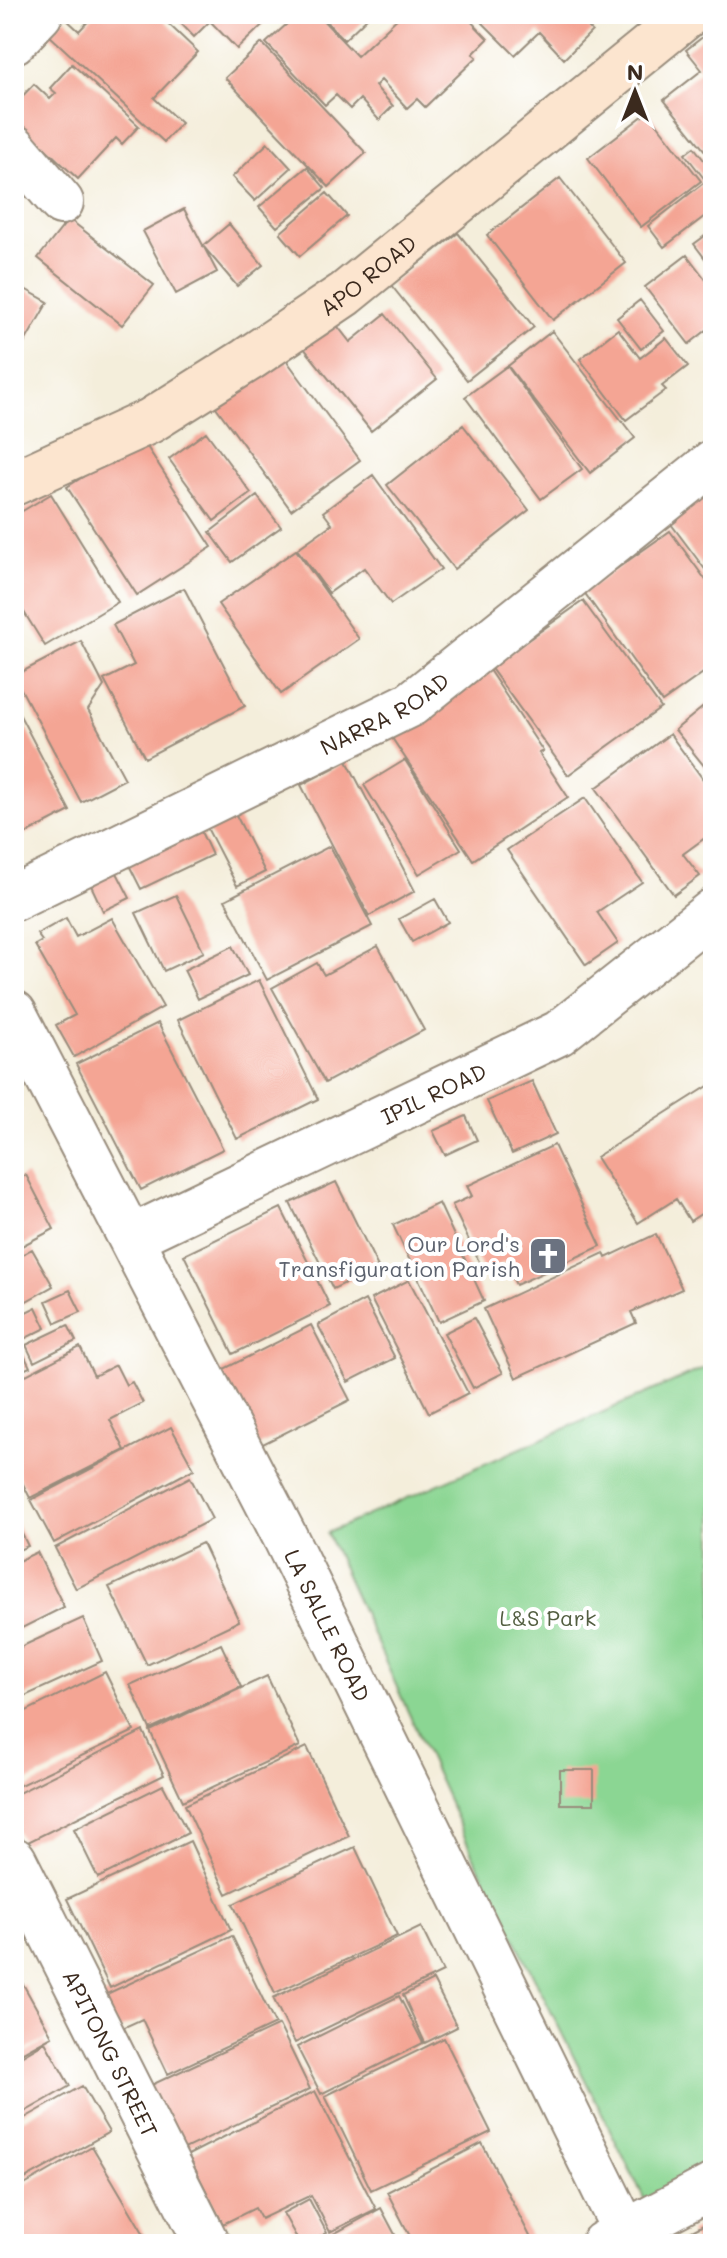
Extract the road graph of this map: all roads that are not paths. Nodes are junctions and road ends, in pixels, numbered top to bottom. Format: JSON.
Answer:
{"nodes":[{"id":1,"x":40,"y":14,"type":"edge"},
{"id":2,"x":689,"y":14,"type":"edge"},
{"id":3,"x":14,"y":41,"type":"edge"},
{"id":4,"x":14,"y":147,"type":"edge"},
{"id":5,"x":61,"y":202,"type":"dead end"},
{"id":6,"x":713,"y":462,"type":"edge"},
{"id":7,"x":14,"y":483,"type":"edge"},
{"id":8,"x":14,"y":898,"type":"edge"},
{"id":9,"x":713,"y":911,"type":"edge"},
{"id":10,"x":14,"y":1013,"type":"edge"},
{"id":11,"x":132,"y":1237,"type":"junction"},
{"id":12,"x":14,"y":1860,"type":"edge"},
{"id":13,"x":713,"y":2186,"type":"edge"},
{"id":14,"x":620,"y":2240,"type":"edge"},
{"id":15,"x":207,"y":2244,"type":"edge"}],
"edges":[{"from":1,"to":3,"type":"street"},
{"from":2,"to":7,"type":"street","name":"APO ROAD"},
{"from":4,"to":5,"type":"street"},
{"from":6,"to":8,"type":"street","name":"NARRA ROAD"},
{"from":9,"to":11,"type":"street","name":"IPIL ROAD"},
{"from":10,"to":11,"type":"street","name":"LA SALLE ROAD"},
{"from":11,"to":14,"type":"street","name":"LA SALLE ROAD"},
{"from":12,"to":15,"type":"street","name":"APITONG STREET"},
{"from":13,"to":14,"type":"street"}]}
